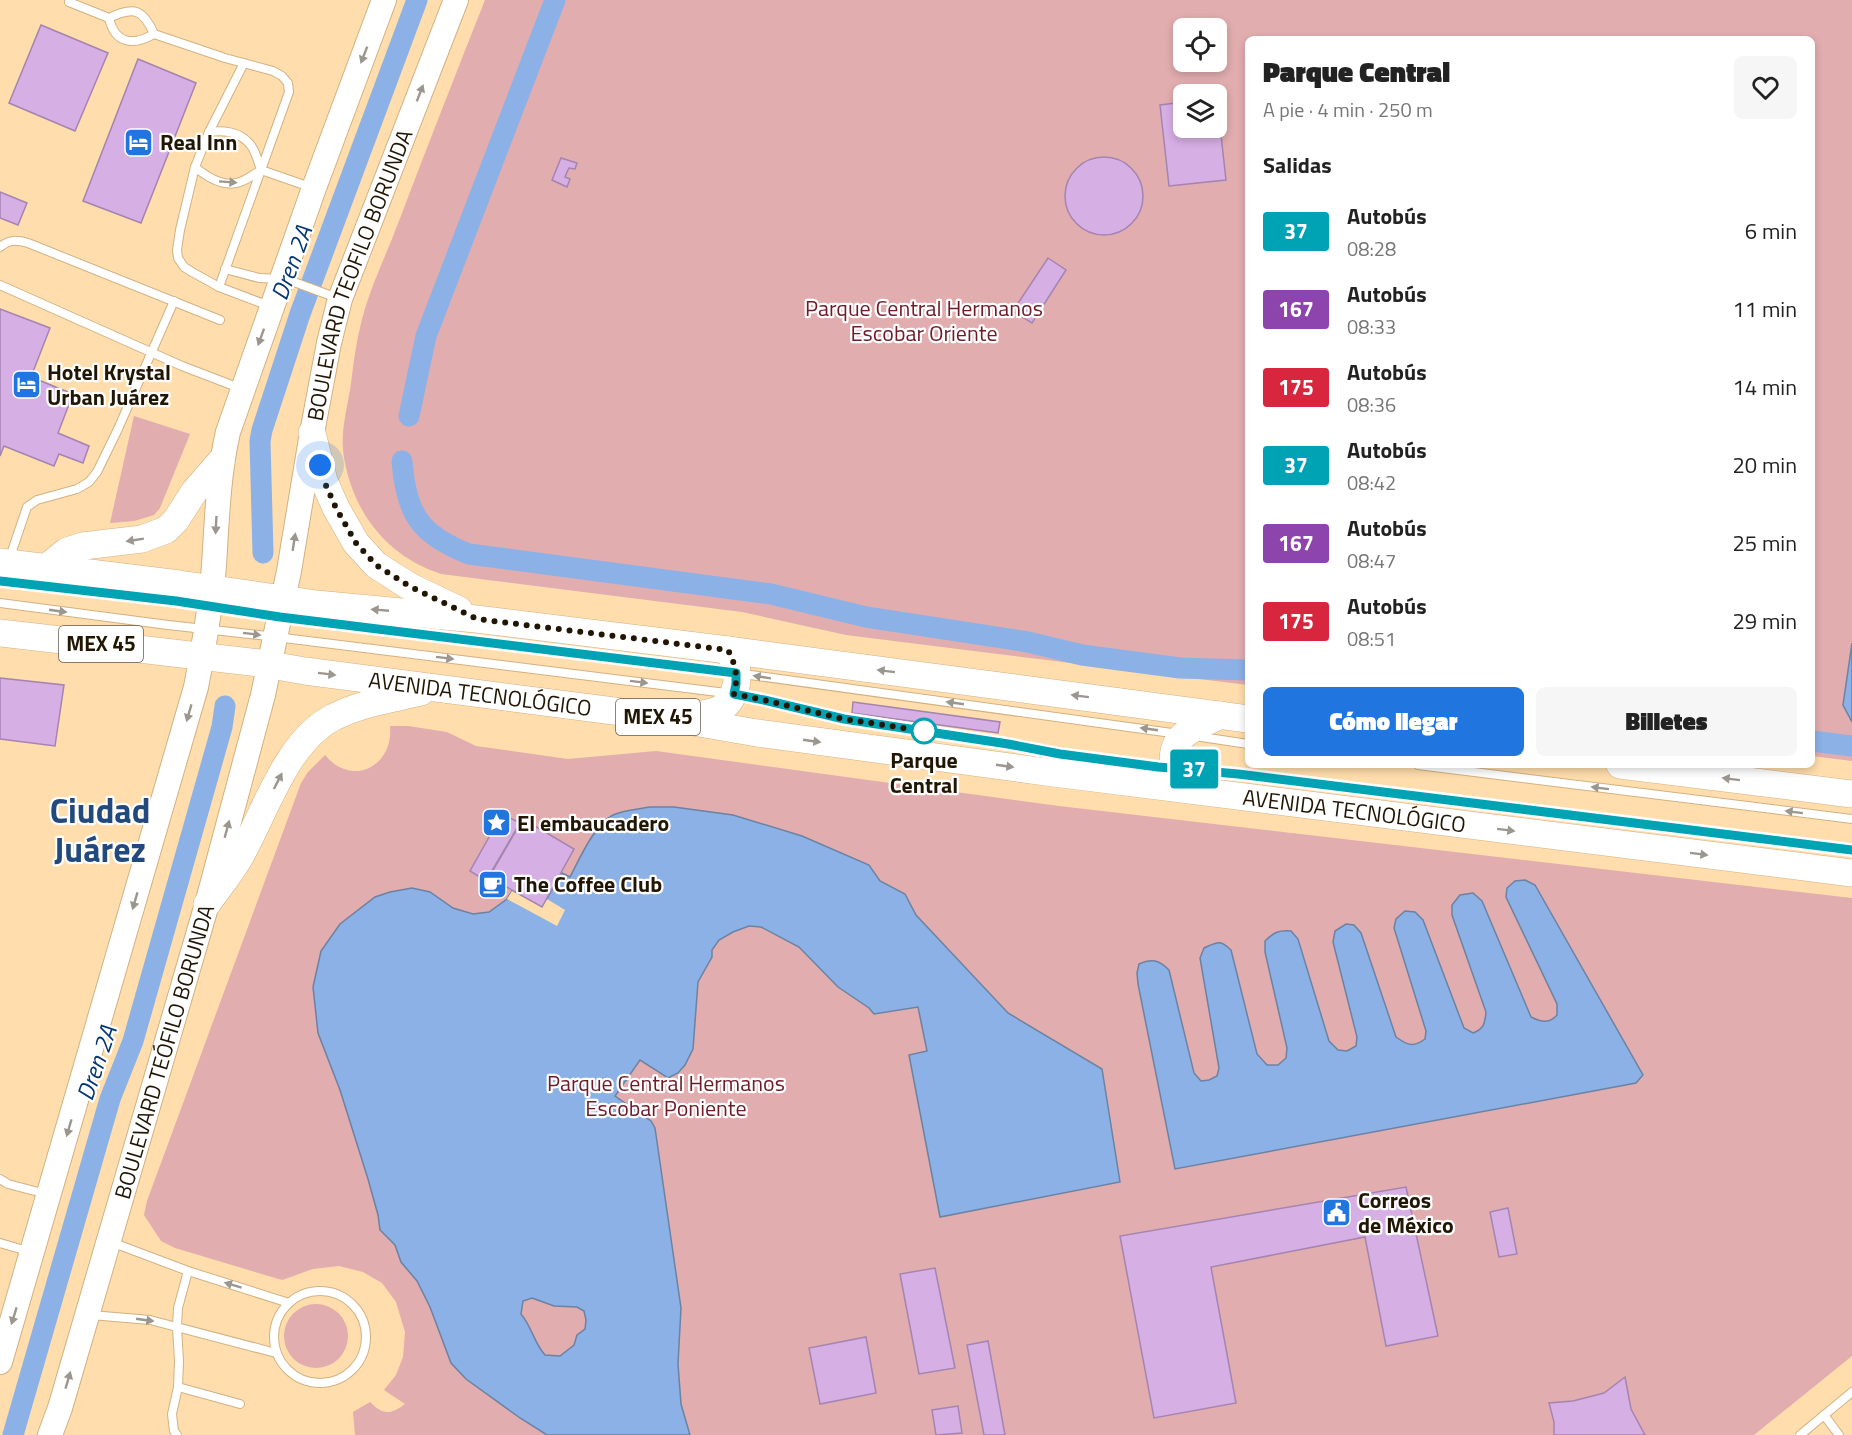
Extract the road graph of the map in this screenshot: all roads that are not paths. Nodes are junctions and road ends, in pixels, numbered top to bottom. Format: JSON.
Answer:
{"nodes":[{"id":1,"x":384,"y":0,"type":"edge"},
{"id":2,"x":456,"y":0,"type":"edge"},
{"id":3,"x":69,"y":2,"type":"dead end"},
{"id":4,"x":109,"y":18,"type":"junction"},
{"id":5,"x":154,"y":34,"type":"junction"},
{"id":6,"x":244,"y":63,"type":"junction"},
{"id":7,"x":209,"y":132,"type":"junction"},
{"id":8,"x":195,"y":168,"type":"junction"},
{"id":9,"x":261,"y":170,"type":"junction"},
{"id":10,"x":314,"y":188,"type":"junction"},
{"id":11,"x":0,"y":247,"type":"edge"},
{"id":12,"x":225,"y":269,"type":"junction"},
{"id":13,"x":288,"y":281,"type":"junction"},
{"id":14,"x":0,"y":285,"type":"edge"},
{"id":15,"x":219,"y":287,"type":"junction"},
{"id":16,"x":333,"y":296,"type":"junction"},
{"id":17,"x":174,"y":301,"type":"junction"},
{"id":18,"x":272,"y":307,"type":"junction"},
{"id":19,"x":220,"y":320,"type":"dead end"},
{"id":20,"x":152,"y":353,"type":"junction"},
{"id":21,"x":242,"y":389,"type":"junction"},
{"id":22,"x":312,"y":434,"type":"junction"},
{"id":23,"x":221,"y":461,"type":"junction"},
{"id":24,"x":47,"y":567,"type":"junction"},
{"id":25,"x":3,"y":569,"type":"edge"},
{"id":26,"x":0,"y":603,"type":"edge"},
{"id":27,"x":216,"y":604,"type":"junction"},
{"id":28,"x":278,"y":613,"type":"junction"},
{"id":29,"x":477,"y":619,"type":"junction"},
{"id":30,"x":0,"y":633,"type":"edge"},
{"id":31,"x":208,"y":657,"type":"junction"},
{"id":32,"x":264,"y":664,"type":"junction"},
{"id":33,"x":733,"y":672,"type":"junction"},
{"id":34,"x":439,"y":688,"type":"junction"},
{"id":35,"x":1221,"y":715,"type":"junction"},
{"id":36,"x":676,"y":719,"type":"junction"},
{"id":37,"x":1245,"y":719,"type":"edge"},
{"id":38,"x":1185,"y":735,"type":"junction"},
{"id":39,"x":1245,"y":744,"type":"edge"},
{"id":40,"x":1442,"y":768,"type":"edge"},
{"id":41,"x":1644,"y":768,"type":"edge"},
{"id":42,"x":1175,"y":778,"type":"junction"},
{"id":43,"x":1852,"y":794,"type":"edge"},
{"id":44,"x":1852,"y":819,"type":"edge"},
{"id":45,"x":1852,"y":850,"type":"edge"},
{"id":46,"x":1852,"y":873,"type":"edge"},
{"id":47,"x":207,"y":904,"type":"junction"},
{"id":48,"x":0,"y":1179,"type":"edge"},
{"id":49,"x":49,"y":1195,"type":"junction"},
{"id":50,"x":109,"y":1241,"type":"junction"},
{"id":51,"x":0,"y":1243,"type":"edge"},
{"id":52,"x":33,"y":1253,"type":"junction"},
{"id":53,"x":188,"y":1271,"type":"junction"},
{"id":54,"x":289,"y":1302,"type":"junction"},
{"id":55,"x":87,"y":1314,"type":"junction"},
{"id":56,"x":177,"y":1327,"type":"junction"},
{"id":57,"x":276,"y":1353,"type":"junction"},
{"id":58,"x":0,"y":1362,"type":"edge"},
{"id":59,"x":178,"y":1387,"type":"junction"},
{"id":60,"x":1852,"y":1392,"type":"edge"},
{"id":61,"x":240,"y":1404,"type":"dead end"},
{"id":62,"x":1824,"y":1415,"type":"junction"},
{"id":63,"x":50,"y":1435,"type":"edge"},
{"id":64,"x":177,"y":1435,"type":"edge"},
{"id":65,"x":1800,"y":1435,"type":"edge"},
{"id":66,"x":1839,"y":1435,"type":"edge"}],
"edges":[{"from":1,"to":10,"type":"main road","one_way":true},
{"from":16,"to":2,"type":"main road","name":"BOULEVARD TEOFILO BORUNDA","one_way":true},
{"from":3,"to":4,"type":"lane"},
{"from":4,"to":5,"type":"lane"},
{"from":4,"to":5,"type":"lane"},
{"from":5,"to":6,"type":"lane"},
{"from":6,"to":7,"type":"lane"},
{"from":6,"to":9,"type":"lane"},
{"from":7,"to":8,"type":"lane"},
{"from":7,"to":9,"type":"lane"},
{"from":8,"to":9,"type":"lane","one_way":true},
{"from":8,"to":15,"type":"lane"},
{"from":9,"to":10,"type":"lane"},
{"from":9,"to":12,"type":"lane"},
{"from":10,"to":13,"type":"main road"},
{"from":11,"to":17,"type":"lane"},
{"from":12,"to":13,"type":"lane"},
{"from":12,"to":15,"type":"lane"},
{"from":13,"to":16,"type":"lane"},
{"from":13,"to":18,"type":"main road"},
{"from":14,"to":20,"type":"lane"},
{"from":15,"to":18,"type":"lane"},
{"from":16,"to":22,"type":"main road","name":"BOULEVARD TEOFILO BORUNDA"},
{"from":17,"to":19,"type":"lane"},
{"from":17,"to":20,"type":"lane"},
{"from":18,"to":21,"type":"main road","one_way":true},
{"from":20,"to":21,"type":"lane"},
{"from":20,"to":25,"type":"lane"},
{"from":21,"to":23,"type":"main road"},
{"from":28,"to":22,"type":"main road","name":"BOULEVARD TEOFILO BORUNDA","one_way":true},
{"from":22,"to":29,"type":"main road"},
{"from":23,"to":24,"type":"main road","one_way":true},
{"from":23,"to":27,"type":"main road","one_way":true},
{"from":24,"to":25,"type":"main road"},
{"from":24,"to":27,"type":"main road"},
{"from":25,"to":27,"type":"lane"},
{"from":26,"to":27,"type":"lane","one_way":true},
{"from":27,"to":28,"type":"main road"},
{"from":27,"to":28,"type":"lane","one_way":true},
{"from":27,"to":31,"type":"main road"},
{"from":29,"to":28,"type":"main road","one_way":true},
{"from":28,"to":32,"type":"main road","name":"BOULEVARD TEOFILO BORUNDA"},
{"from":28,"to":33,"type":"lane","one_way":true},
{"from":28,"to":33,"type":"lane"},
{"from":29,"to":33,"type":"main road"},
{"from":30,"to":31,"type":"main road","name":"AVENIDA TECNOLÓGICO","number":"MEX 45"},
{"from":31,"to":32,"type":"main road","name":"AVENIDA TECNOLÓGICO","number":"MEX 45"},
{"from":31,"to":49,"type":"main road","one_way":true},
{"from":32,"to":34,"type":"main road","name":"AVENIDA TECNOLÓGICO","number":"MEX 45","one_way":true},
{"from":47,"to":32,"type":"main road","name":"BOULEVARD TEÓFILO BORUNDA","one_way":true},
{"from":35,"to":33,"type":"main road","one_way":true},
{"from":33,"to":36,"type":"main road"},
{"from":38,"to":33,"type":"lane","one_way":true},
{"from":33,"to":42,"type":"lane"},
{"from":34,"to":36,"type":"main road","name":"AVENIDA TECNOLÓGICO","number":"MEX 45"},
{"from":47,"to":34,"type":"main road","one_way":true},
{"from":35,"to":37,"type":"main road"},
{"from":35,"to":38,"type":"main road"},
{"from":36,"to":42,"type":"main road","name":"AVENIDA TECNOLÓGICO","number":"MEX 45","one_way":true},
{"from":38,"to":39,"type":"lane"},
{"from":38,"to":42,"type":"main road"},
{"from":44,"to":40,"type":"lane","one_way":true},
{"from":43,"to":41,"type":"main road","one_way":true},
{"from":42,"to":45,"type":"lane"},
{"from":42,"to":46,"type":"main road","name":"AVENIDA TECNOLÓGICO","number":"MEX 45","one_way":true},
{"from":47,"to":50,"type":"main road","name":"BOULEVARD TEÓFILO BORUNDA"},
{"from":48,"to":49,"type":"lane"},
{"from":49,"to":52,"type":"main road"},
{"from":50,"to":53,"type":"lane"},
{"from":50,"to":55,"type":"main road","name":"BOULEVARD TEÓFILO BORUNDA"},
{"from":51,"to":52,"type":"lane"},
{"from":52,"to":58,"type":"main road","one_way":true},
{"from":54,"to":53,"type":"lane","one_way":true},
{"from":53,"to":56,"type":"lane"},
{"from":54,"to":57,"type":"lane"},
{"from":54,"to":57,"type":"lane"},
{"from":55,"to":56,"type":"lane","one_way":true},
{"from":63,"to":55,"type":"main road","name":"BOULEVARD TEÓFILO BORUNDA","one_way":true},
{"from":56,"to":57,"type":"lane"},
{"from":56,"to":59,"type":"lane"},
{"from":59,"to":61,"type":"lane"},
{"from":59,"to":64,"type":"lane"},
{"from":60,"to":62,"type":"lane"},
{"from":62,"to":65,"type":"lane"},
{"from":62,"to":66,"type":"lane"}]}
